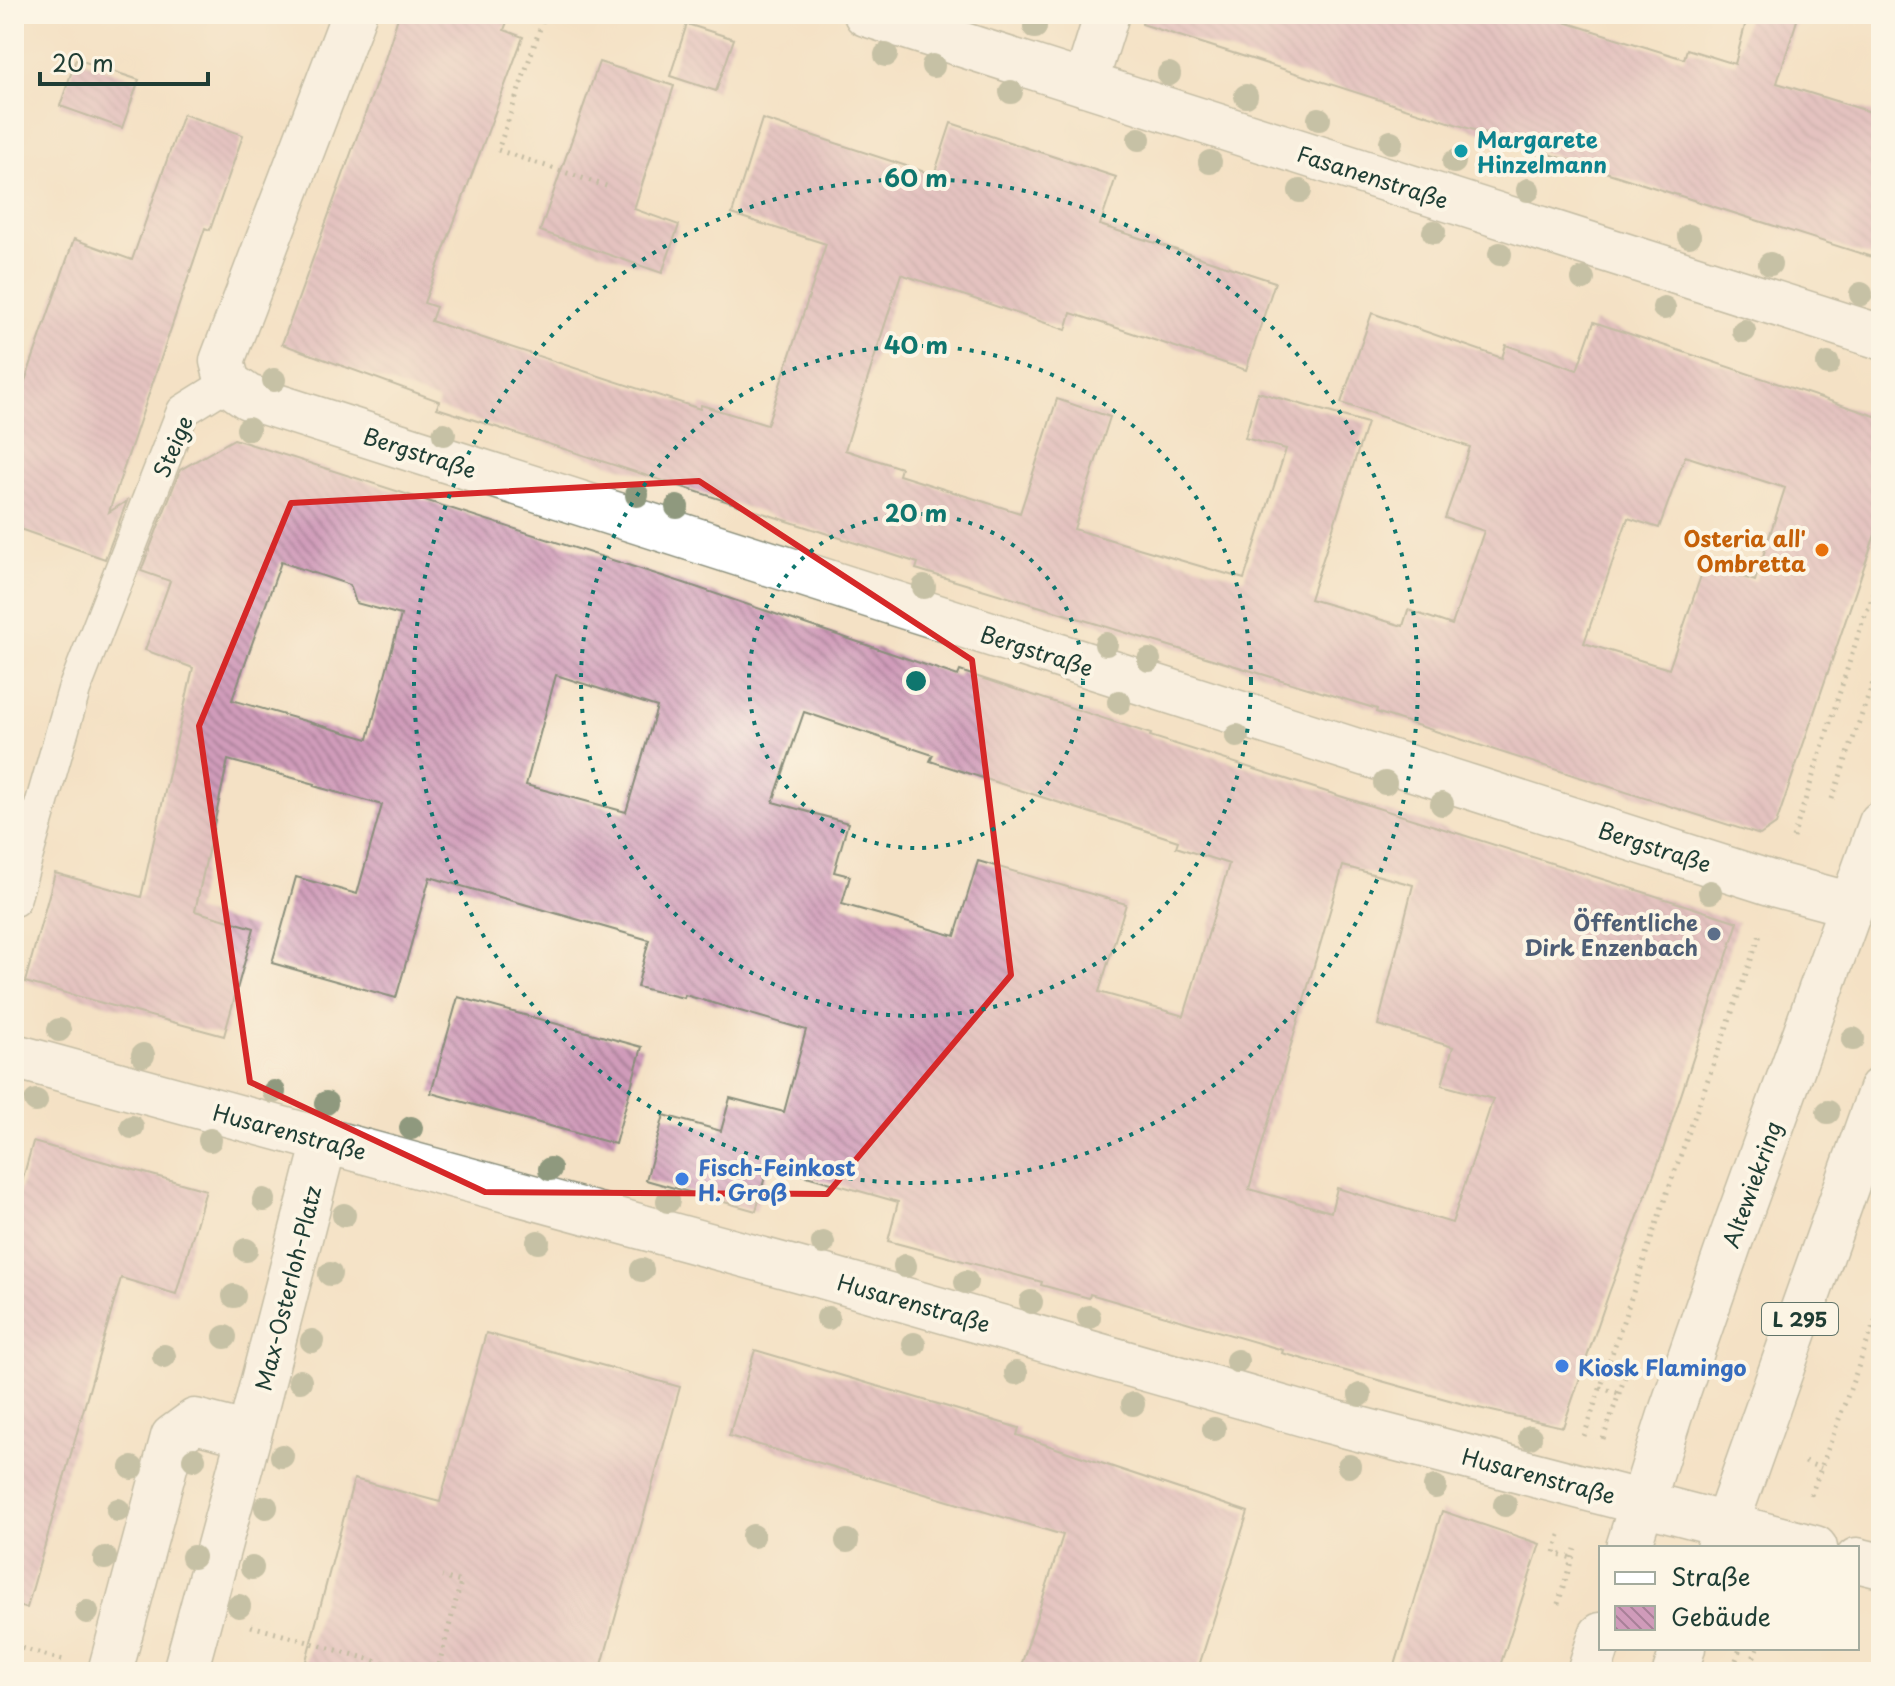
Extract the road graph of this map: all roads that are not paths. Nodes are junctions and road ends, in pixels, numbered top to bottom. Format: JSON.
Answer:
{"nodes":[{"id":1,"x":354,"y":14,"type":"edge"},
{"id":2,"x":866,"y":14,"type":"edge"},
{"id":3,"x":1107,"y":14,"type":"edge"},
{"id":4,"x":1085,"y":84,"type":"junction"},
{"id":5,"x":1881,"y":337,"type":"edge"},
{"id":6,"x":228,"y":383,"type":"junction"},
{"id":7,"x":1881,"y":823,"type":"edge"},
{"id":8,"x":14,"y":900,"type":"edge"},
{"id":9,"x":1852,"y":905,"type":"junction"},
{"id":10,"x":14,"y":1056,"type":"edge"},
{"id":11,"x":1881,"y":1089,"type":"edge"},
{"id":12,"x":325,"y":1141,"type":"junction"},
{"id":13,"x":249,"y":1435,"type":"junction"},
{"id":14,"x":1643,"y":1502,"type":"junction"},
{"id":15,"x":1723,"y":1536,"type":"edge"},
{"id":16,"x":1629,"y":1546,"type":"edge"},
{"id":17,"x":1800,"y":1546,"type":"edge"},
{"id":18,"x":1859,"y":1560,"type":"edge"},
{"id":19,"x":1881,"y":1566,"type":"edge"},
{"id":20,"x":1599,"y":1641,"type":"edge"},
{"id":21,"x":1682,"y":1650,"type":"edge"},
{"id":22,"x":110,"y":1672,"type":"edge"},
{"id":23,"x":185,"y":1672,"type":"edge"},
{"id":24,"x":1589,"y":1672,"type":"edge"},
{"id":25,"x":1675,"y":1672,"type":"edge"}],
"edges":[{"from":1,"to":6,"type":"street"},
{"from":2,"to":4,"type":"street","name":"Fasanenstraße"},
{"from":3,"to":4,"type":"street"},
{"from":4,"to":5,"type":"street","name":"Fasanenstraße"},
{"from":6,"to":8,"type":"lane","name":"Steige"},
{"from":6,"to":9,"type":"street","name":"Bergstraße"},
{"from":7,"to":9,"type":"street","name":"Altewiekring"},
{"from":9,"to":14,"type":"street","name":"Altewiekring"},
{"from":10,"to":12,"type":"street","name":"Husarenstraße"},
{"from":11,"to":15,"type":"street","number":"L 295"},
{"from":12,"to":13,"type":"street","name":"Max-Osterloh-Platz"},
{"from":12,"to":14,"type":"street","name":"Husarenstraße"},
{"from":13,"to":22,"type":"street"},
{"from":13,"to":23,"type":"street","name":"Max-Osterloh-Platz"},
{"from":14,"to":15,"type":"street","name":"Husarenstraße"},
{"from":14,"to":16,"type":"street","name":"Altewiekring"},
{"from":15,"to":17,"type":"street","name":"Husarenstraße"},
{"from":18,"to":19,"type":"street"},
{"from":20,"to":24,"type":"street"},
{"from":21,"to":25,"type":"street"}]}
